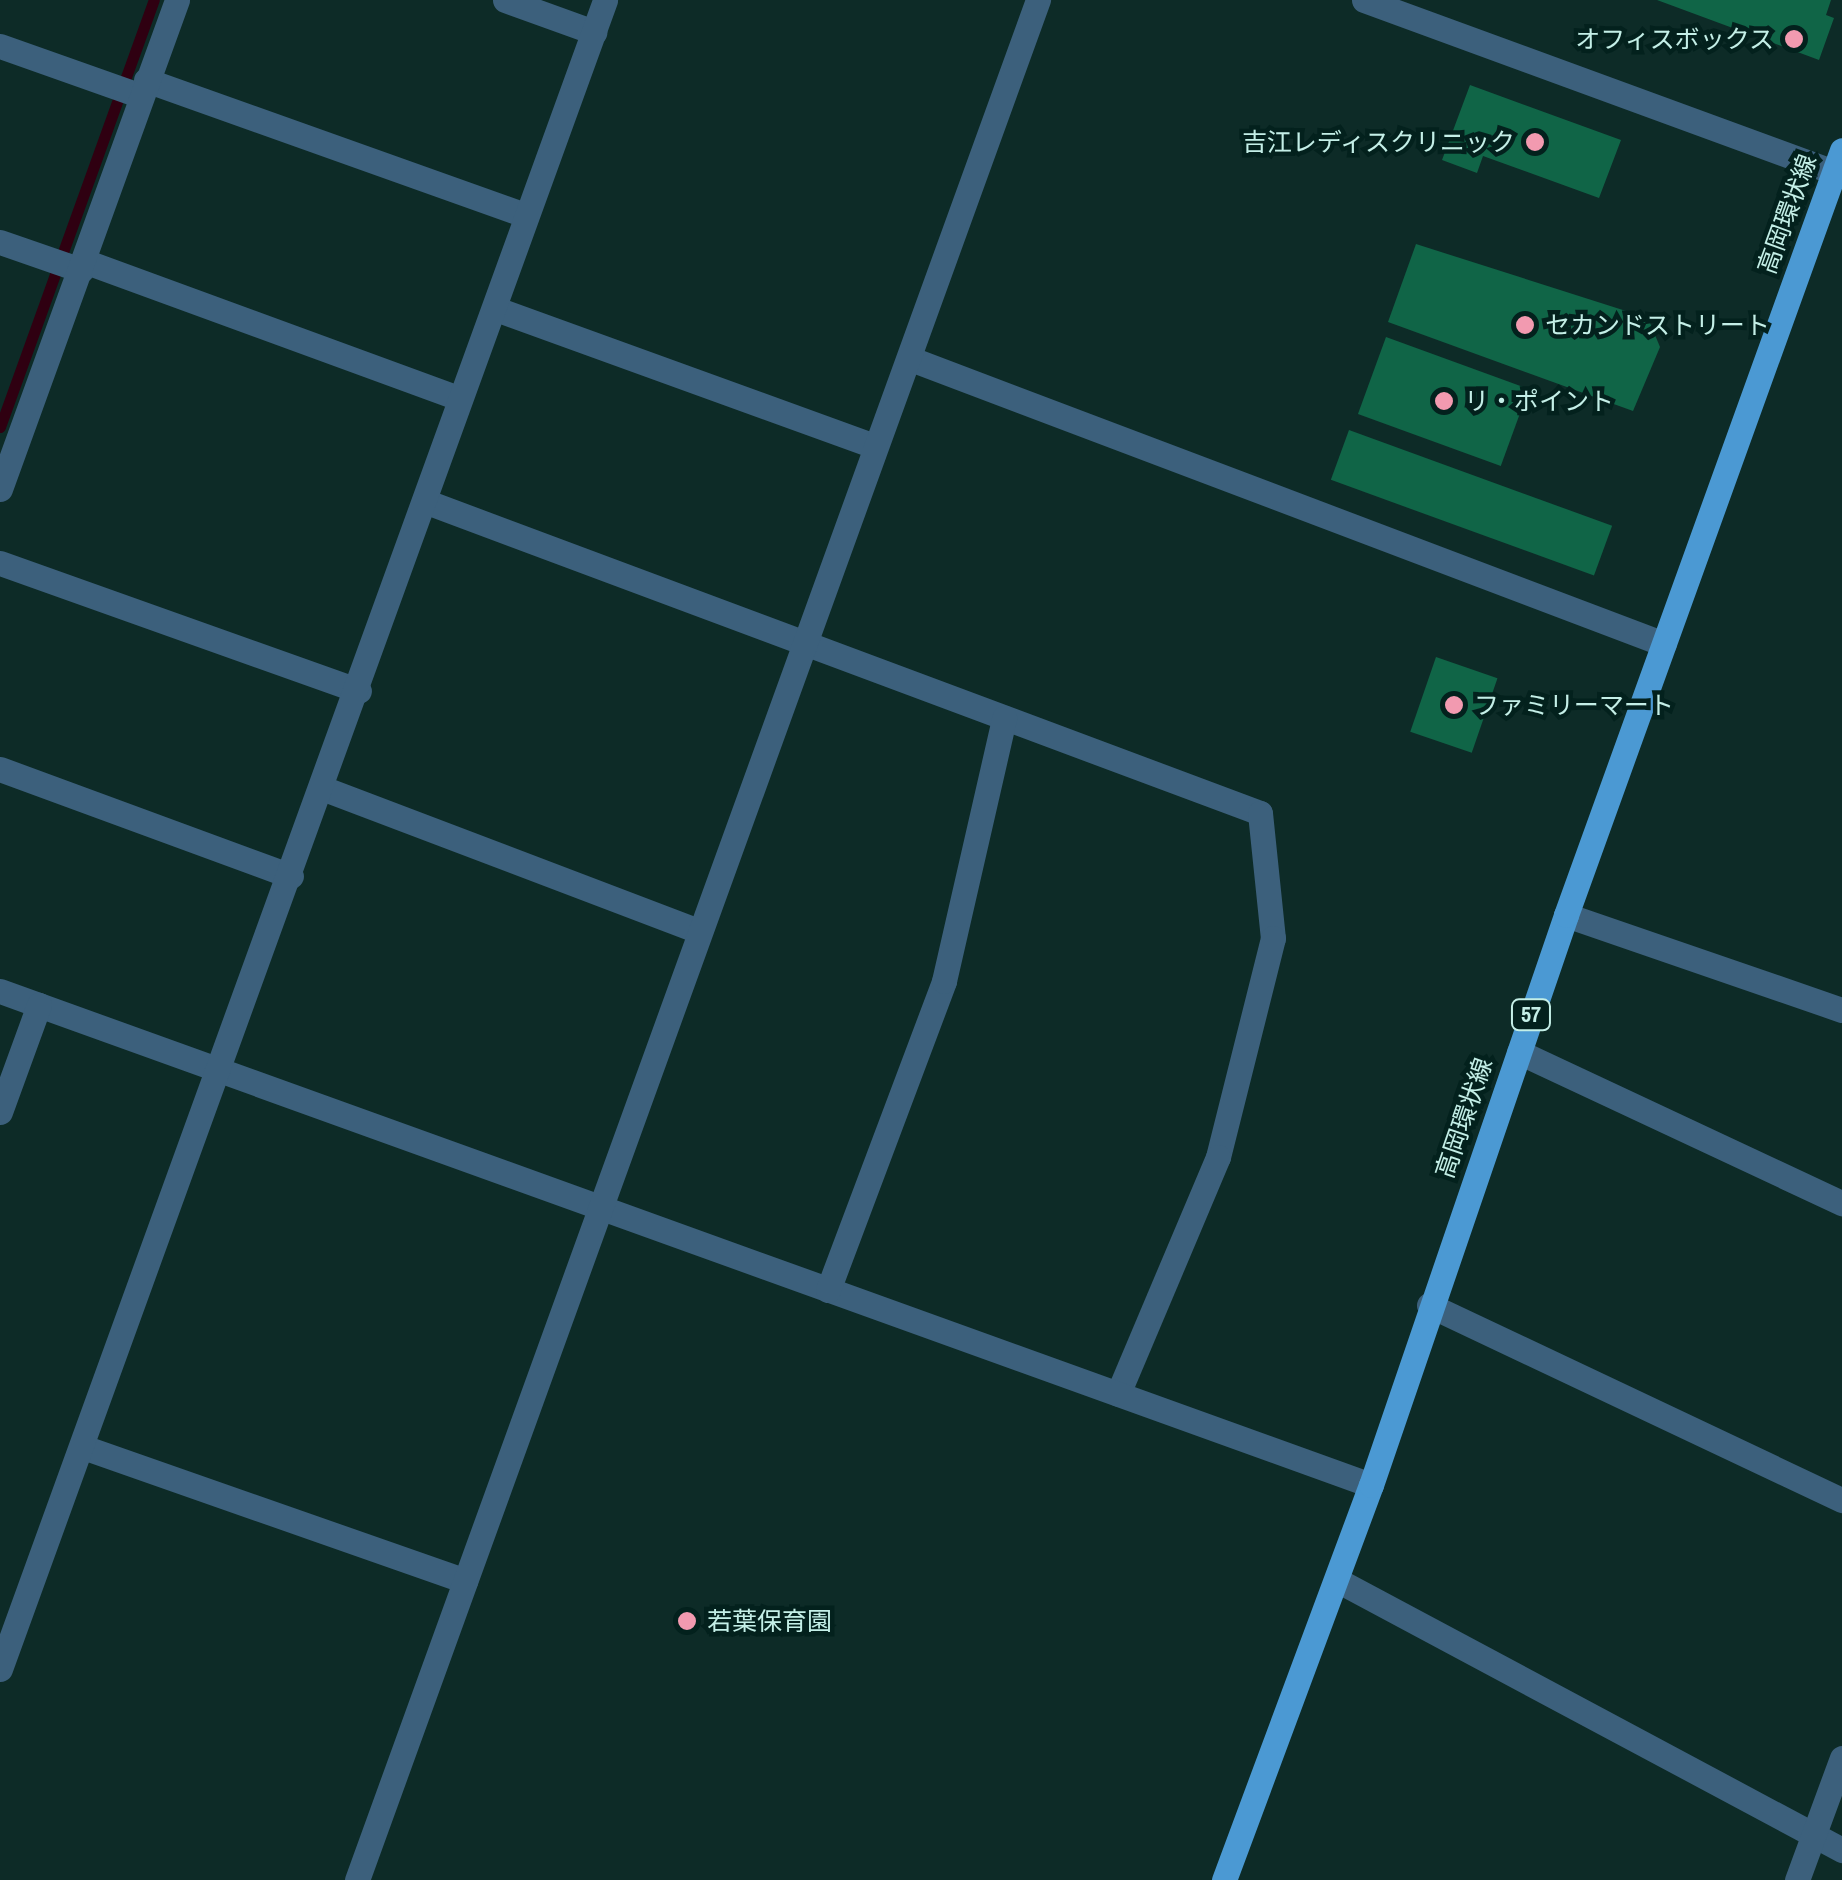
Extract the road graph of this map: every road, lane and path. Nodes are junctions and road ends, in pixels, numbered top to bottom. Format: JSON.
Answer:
{"nodes":[{"id":1,"x":177,"y":0,"type":"edge"},
{"id":2,"x":505,"y":0,"type":"edge"},
{"id":3,"x":605,"y":0,"type":"edge"},
{"id":4,"x":1038,"y":0,"type":"edge"},
{"id":5,"x":1364,"y":0,"type":"edge"},
{"id":6,"x":594,"y":32,"type":"junction"},
{"id":7,"x":0,"y":46,"type":"edge"},
{"id":8,"x":132,"y":88,"type":"junction"},
{"id":9,"x":1839,"y":166,"type":"edge"},
{"id":10,"x":523,"y":214,"type":"junction"},
{"id":11,"x":0,"y":242,"type":"edge"},
{"id":12,"x":71,"y":264,"type":"junction"},
{"id":13,"x":496,"y":309,"type":"junction"},
{"id":14,"x":912,"y":359,"type":"junction"},
{"id":15,"x":459,"y":398,"type":"junction"},
{"id":16,"x":875,"y":446,"type":"junction"},
{"id":17,"x":5,"y":460,"type":"edge"},
{"id":18,"x":0,"y":490,"type":"edge"},
{"id":19,"x":427,"y":502,"type":"junction"},
{"id":20,"x":0,"y":562,"type":"edge"},
{"id":21,"x":805,"y":643,"type":"junction"},
{"id":22,"x":1664,"y":644,"type":"junction"},
{"id":23,"x":359,"y":691,"type":"junction"},
{"id":24,"x":1004,"y":718,"type":"junction"},
{"id":25,"x":0,"y":769,"type":"edge"},
{"id":26,"x":322,"y":788,"type":"junction"},
{"id":27,"x":291,"y":876,"type":"junction"},
{"id":28,"x":1566,"y":915,"type":"junction"},
{"id":29,"x":699,"y":931,"type":"junction"},
{"id":30,"x":0,"y":991,"type":"edge"},
{"id":31,"x":40,"y":1005,"type":"junction"},
{"id":32,"x":1842,"y":1010,"type":"edge"},
{"id":33,"x":1519,"y":1052,"type":"junction"},
{"id":34,"x":219,"y":1068,"type":"junction"},
{"id":35,"x":0,"y":1112,"type":"edge"},
{"id":36,"x":1842,"y":1203,"type":"edge"},
{"id":37,"x":599,"y":1208,"type":"junction"},
{"id":38,"x":828,"y":1290,"type":"junction"},
{"id":39,"x":1430,"y":1305,"type":"junction"},
{"id":40,"x":1118,"y":1394,"type":"junction"},
{"id":41,"x":83,"y":1447,"type":"junction"},
{"id":42,"x":1372,"y":1485,"type":"junction"},
{"id":43,"x":1842,"y":1500,"type":"edge"},
{"id":44,"x":1338,"y":1580,"type":"junction"},
{"id":45,"x":465,"y":1581,"type":"junction"},
{"id":46,"x":10,"y":1612,"type":"edge"},
{"id":47,"x":0,"y":1669,"type":"edge"},
{"id":48,"x":1842,"y":1758,"type":"edge"},
{"id":49,"x":1812,"y":1840,"type":"junction"},
{"id":50,"x":1842,"y":1850,"type":"edge"},
{"id":51,"x":357,"y":1880,"type":"edge"},
{"id":52,"x":1224,"y":1880,"type":"edge"},
{"id":53,"x":1798,"y":1880,"type":"edge"}],
"edges":[{"from":1,"to":8,"type":"street"},
{"from":2,"to":6,"type":"street"},
{"from":3,"to":6,"type":"street"},
{"from":4,"to":14,"type":"street"},
{"from":5,"to":9,"type":"street"},
{"from":6,"to":10,"type":"street"},
{"from":7,"to":8,"type":"street"},
{"from":8,"to":10,"type":"street"},
{"from":8,"to":12,"type":"street"},
{"from":9,"to":22,"type":"main road","name":"高岡環状線","number":"57"},
{"from":10,"to":13,"type":"street"},
{"from":11,"to":12,"type":"street"},
{"from":12,"to":15,"type":"street"},
{"from":12,"to":17,"type":"street"},
{"from":13,"to":15,"type":"street"},
{"from":13,"to":16,"type":"street"},
{"from":14,"to":16,"type":"street"},
{"from":14,"to":22,"type":"street"},
{"from":15,"to":19,"type":"street"},
{"from":16,"to":21,"type":"street"},
{"from":17,"to":18,"type":"street"},
{"from":19,"to":21,"type":"street"},
{"from":19,"to":23,"type":"street"},
{"from":20,"to":23,"type":"street"},
{"from":21,"to":24,"type":"street"},
{"from":21,"to":29,"type":"street"},
{"from":22,"to":28,"type":"main road","name":"高岡環状線","number":"57"},
{"from":23,"to":26,"type":"street"},
{"from":24,"to":38,"type":"street"},
{"from":24,"to":40,"type":"street"},
{"from":25,"to":27,"type":"street"},
{"from":26,"to":27,"type":"street"},
{"from":26,"to":29,"type":"street"},
{"from":27,"to":34,"type":"street"},
{"from":28,"to":32,"type":"street"},
{"from":28,"to":33,"type":"main road","name":"高岡環状線","number":"57"},
{"from":29,"to":37,"type":"street"},
{"from":30,"to":31,"type":"street"},
{"from":31,"to":34,"type":"street"},
{"from":31,"to":35,"type":"street"},
{"from":33,"to":36,"type":"street"},
{"from":33,"to":39,"type":"main road","name":"高岡環状線","number":"57"},
{"from":34,"to":37,"type":"street"},
{"from":34,"to":41,"type":"street"},
{"from":37,"to":38,"type":"street"},
{"from":37,"to":45,"type":"street"},
{"from":38,"to":40,"type":"street"},
{"from":39,"to":42,"type":"main road","name":"高岡環状線","number":"57"},
{"from":39,"to":43,"type":"street"},
{"from":40,"to":42,"type":"street"},
{"from":41,"to":45,"type":"street"},
{"from":41,"to":46,"type":"street"},
{"from":42,"to":44,"type":"main road","name":"高岡環状線","number":"57"},
{"from":44,"to":49,"type":"street"},
{"from":44,"to":52,"type":"main road","name":"高岡環状線","number":"57"},
{"from":45,"to":51,"type":"street"},
{"from":46,"to":47,"type":"street"},
{"from":48,"to":49,"type":"street"},
{"from":49,"to":50,"type":"street"},
{"from":49,"to":53,"type":"street"}]}
